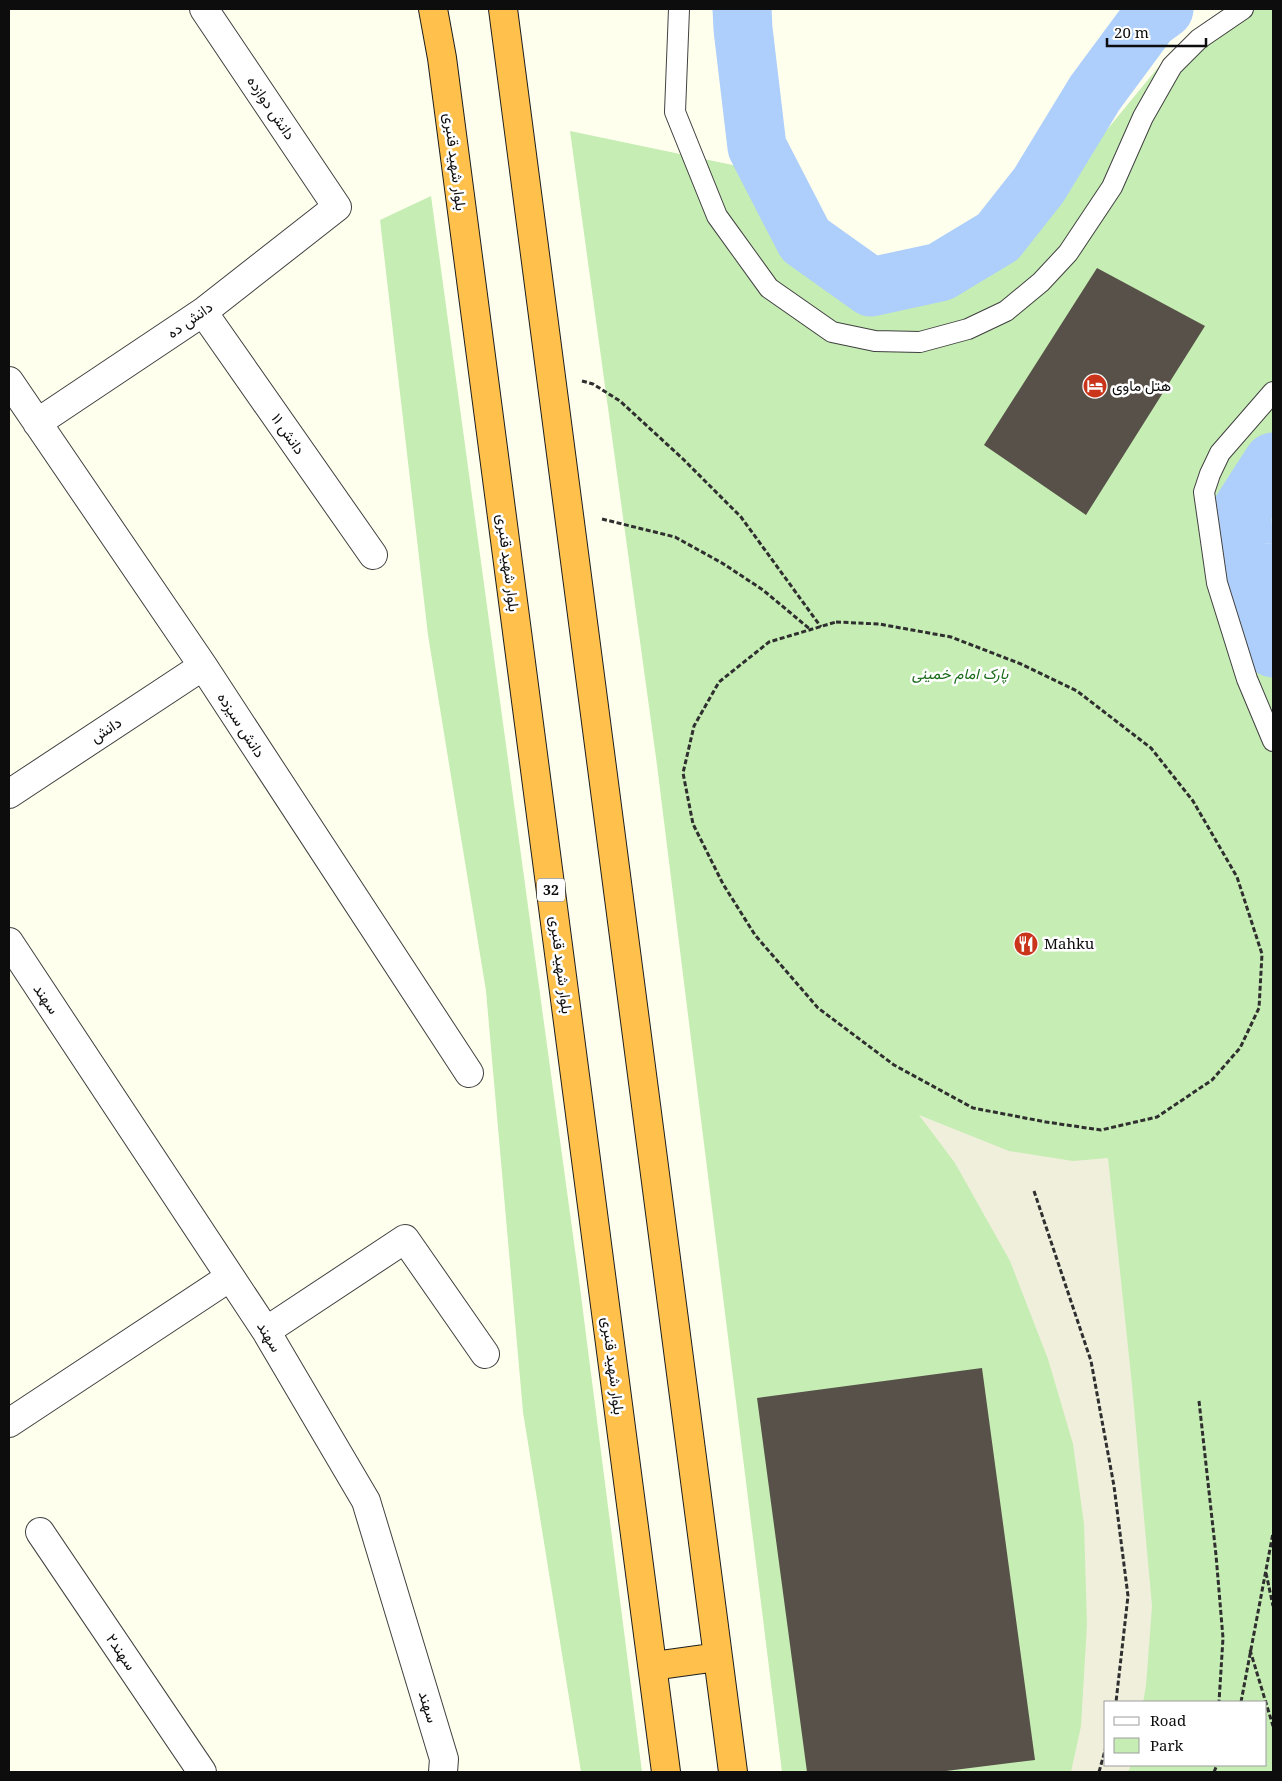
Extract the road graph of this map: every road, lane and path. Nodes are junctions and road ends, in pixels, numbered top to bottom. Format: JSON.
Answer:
{"nodes":[{"id":1,"x":204,"y":9,"type":"edge"},
{"id":2,"x":434,"y":9,"type":"edge"},
{"id":3,"x":503,"y":9,"type":"edge"},
{"id":4,"x":679,"y":9,"type":"edge"},
{"id":5,"x":1243,"y":9,"type":"edge"},
{"id":6,"x":337,"y":207,"type":"joint"},
{"id":7,"x":202,"y":312,"type":"junction"},
{"id":8,"x":550,"y":371,"type":"junction"},
{"id":9,"x":9,"y":381,"type":"edge"},
{"id":10,"x":1273,"y":392,"type":"edge"},
{"id":11,"x":37,"y":423,"type":"junction"},
{"id":12,"x":602,"y":520,"type":"dead end"},
{"id":13,"x":373,"y":555,"type":"dead end"},
{"id":14,"x":821,"y":627,"type":"junction"},
{"id":15,"x":811,"y":630,"type":"junction"},
{"id":16,"x":203,"y":666,"type":"junction"},
{"id":17,"x":1273,"y":742,"type":"edge"},
{"id":18,"x":9,"y":794,"type":"edge"},
{"id":19,"x":9,"y":942,"type":"edge"},
{"id":20,"x":469,"y":1073,"type":"dead end"},
{"id":21,"x":1034,"y":1191,"type":"dead end"},
{"id":22,"x":230,"y":1276,"type":"junction"},
{"id":23,"x":266,"y":1332,"type":"junction"},
{"id":24,"x":485,"y":1354,"type":"dead end"},
{"id":25,"x":1199,"y":1401,"type":"dead end"},
{"id":26,"x":9,"y":1423,"type":"edge"},
{"id":27,"x":40,"y":1532,"type":"dead end"},
{"id":28,"x":1273,"y":1533,"type":"edge"},
{"id":29,"x":1266,"y":1570,"type":"junction"},
{"id":30,"x":1273,"y":1606,"type":"edge"},
{"id":31,"x":1250,"y":1649,"type":"junction"},
{"id":32,"x":718,"y":1657,"type":"junction"},
{"id":33,"x":653,"y":1666,"type":"junction"},
{"id":34,"x":1116,"y":1701,"type":"edge"},
{"id":35,"x":1219,"y":1701,"type":"edge"},
{"id":36,"x":1241,"y":1701,"type":"edge"},
{"id":37,"x":1266,"y":1701,"type":"edge"},
{"id":38,"x":1267,"y":1706,"type":"edge"},
{"id":39,"x":1273,"y":1726,"type":"edge"},
{"id":40,"x":1104,"y":1754,"type":"edge"},
{"id":41,"x":202,"y":1772,"type":"edge"},
{"id":42,"x":443,"y":1772,"type":"edge"},
{"id":43,"x":666,"y":1772,"type":"edge"},
{"id":44,"x":733,"y":1772,"type":"edge"},
{"id":45,"x":1099,"y":1772,"type":"edge"}],
"edges":[{"from":1,"to":6,"type":"street","name":"دانش دوازده"},
{"from":2,"to":33,"type":"highway","name":"بلوار شهید قنبری","number":"32"},
{"from":3,"to":8,"type":"highway"},
{"from":4,"to":5,"type":"lane"},
{"from":6,"to":7,"type":"street","name":"دانش ده"},
{"from":7,"to":11,"type":"street","name":"دانش ده"},
{"from":7,"to":13,"type":"street","name":"دانش ۱۱"},
{"from":8,"to":14,"type":"path"},
{"from":8,"to":32,"type":"highway"},
{"from":9,"to":11,"type":"street","name":"دانش سیزده"},
{"from":10,"to":17,"type":"lane"},
{"from":11,"to":16,"type":"street","name":"دانش سیزده"},
{"from":12,"to":15,"type":"path"},
{"from":14,"to":15,"type":"path"},
{"from":14,"to":15,"type":"path"},
{"from":16,"to":18,"type":"street","name":"دانش"},
{"from":16,"to":20,"type":"street","name":"دانش سیزده"},
{"from":19,"to":22,"type":"street","name":"سهند"},
{"from":21,"to":34,"type":"path"},
{"from":22,"to":23,"type":"street","name":"سهند"},
{"from":22,"to":26,"type":"street"},
{"from":23,"to":24,"type":"street"},
{"from":23,"to":42,"type":"street","name":"سهند"},
{"from":25,"to":35,"type":"path"},
{"from":27,"to":41,"type":"street","name":"سهند۲"},
{"from":28,"to":29,"type":"path"},
{"from":29,"to":30,"type":"path"},
{"from":29,"to":31,"type":"path"},
{"from":31,"to":36,"type":"path"},
{"from":31,"to":37,"type":"path"},
{"from":32,"to":33,"type":"highway"},
{"from":32,"to":44,"type":"highway"},
{"from":33,"to":43,"type":"highway","name":"بلوار شهید قنبری","number":"32"},
{"from":38,"to":39,"type":"path"},
{"from":40,"to":45,"type":"path"}]}
